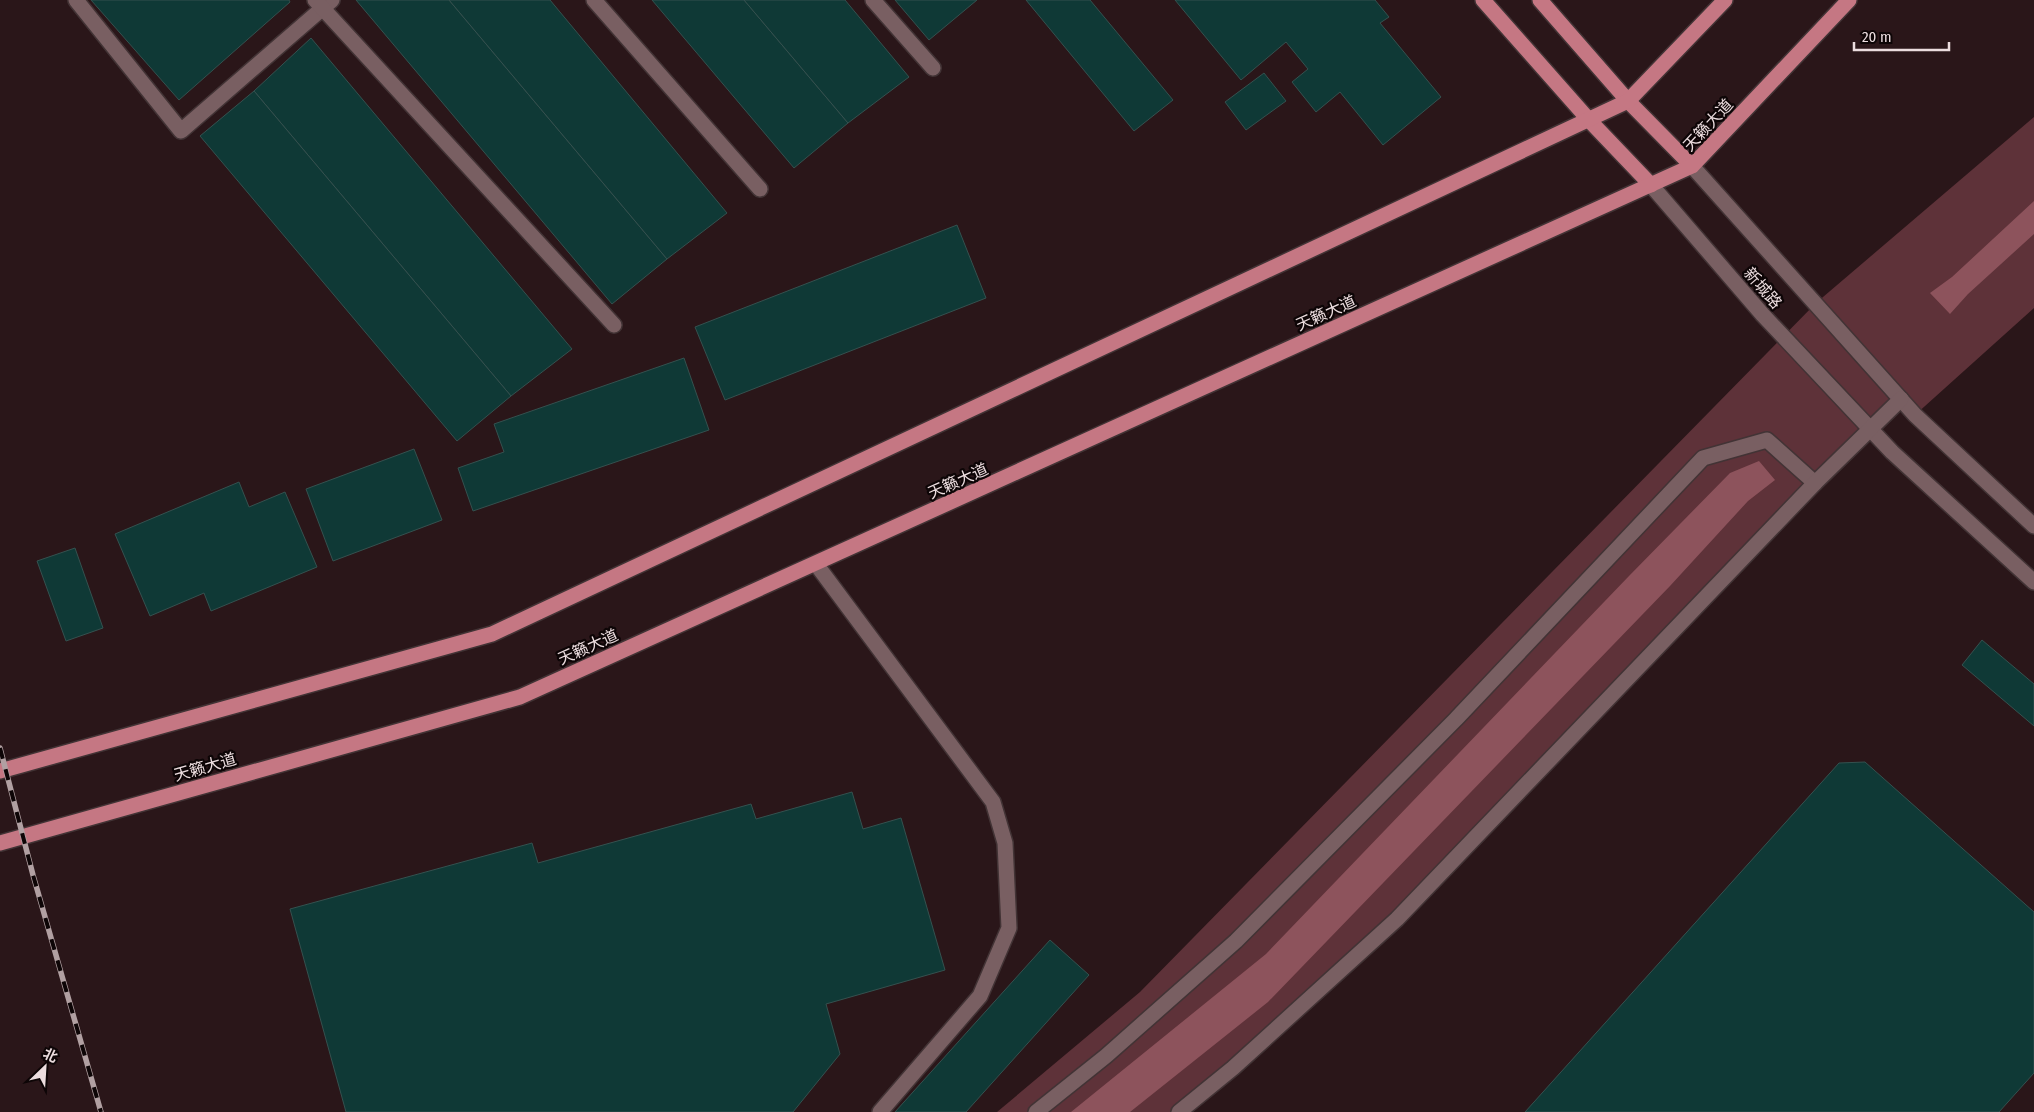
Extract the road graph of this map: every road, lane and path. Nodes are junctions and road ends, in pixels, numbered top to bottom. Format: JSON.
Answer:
{"nodes":[{"id":1,"x":76,"y":0,"type":"edge"},
{"id":2,"x":594,"y":0,"type":"edge"},
{"id":3,"x":874,"y":0,"type":"edge"},
{"id":4,"x":1483,"y":0,"type":"edge"},
{"id":5,"x":1540,"y":0,"type":"edge"},
{"id":6,"x":1725,"y":0,"type":"edge"},
{"id":7,"x":1849,"y":0,"type":"edge"},
{"id":8,"x":323,"y":3,"type":"edge"},
{"id":9,"x":933,"y":68,"type":"dead end"},
{"id":10,"x":1628,"y":101,"type":"junction"},
{"id":11,"x":1589,"y":120,"type":"junction"},
{"id":12,"x":1692,"y":166,"type":"junction"},
{"id":13,"x":1651,"y":185,"type":"junction"},
{"id":14,"x":760,"y":189,"type":"dead end"},
{"id":15,"x":614,"y":325,"type":"dead end"},
{"id":16,"x":1901,"y":399,"type":"junction"},
{"id":17,"x":1871,"y":429,"type":"junction"},
{"id":18,"x":1815,"y":483,"type":"junction"},
{"id":19,"x":2034,"y":526,"type":"edge"},
{"id":20,"x":816,"y":564,"type":"junction"},
{"id":21,"x":2034,"y":582,"type":"edge"},
{"id":22,"x":0,"y":771,"type":"edge"},
{"id":23,"x":0,"y":843,"type":"edge"},
{"id":24,"x":880,"y":1112,"type":"edge"},
{"id":25,"x":1036,"y":1112,"type":"edge"},
{"id":26,"x":1179,"y":1112,"type":"edge"}],
"edges":[{"from":1,"to":8,"type":"street"},
{"from":2,"to":14,"type":"street"},
{"from":3,"to":9,"type":"street"},
{"from":4,"to":11,"type":"main road","name":"新城路"},
{"from":5,"to":10,"type":"main road","name":"新城路"},
{"from":6,"to":10,"type":"main road"},
{"from":7,"to":12,"type":"main road","name":"天籁大道"},
{"from":8,"to":15,"type":"street"},
{"from":10,"to":11,"type":"main road"},
{"from":10,"to":12,"type":"main road","name":"新城路"},
{"from":11,"to":13,"type":"main road","name":"新城路"},
{"from":11,"to":22,"type":"main road"},
{"from":12,"to":13,"type":"main road","name":"天籁大道"},
{"from":12,"to":16,"type":"street","name":"新城路"},
{"from":13,"to":17,"type":"street","name":"新城路"},
{"from":13,"to":20,"type":"main road","name":"天籁大道"},
{"from":16,"to":17,"type":"street"},
{"from":16,"to":19,"type":"street","name":"新城路"},
{"from":17,"to":18,"type":"street"},
{"from":17,"to":21,"type":"street","name":"新城路"},
{"from":18,"to":25,"type":"street"},
{"from":18,"to":26,"type":"street"},
{"from":20,"to":23,"type":"main road","name":"天籁大道"},
{"from":20,"to":24,"type":"street"}]}
